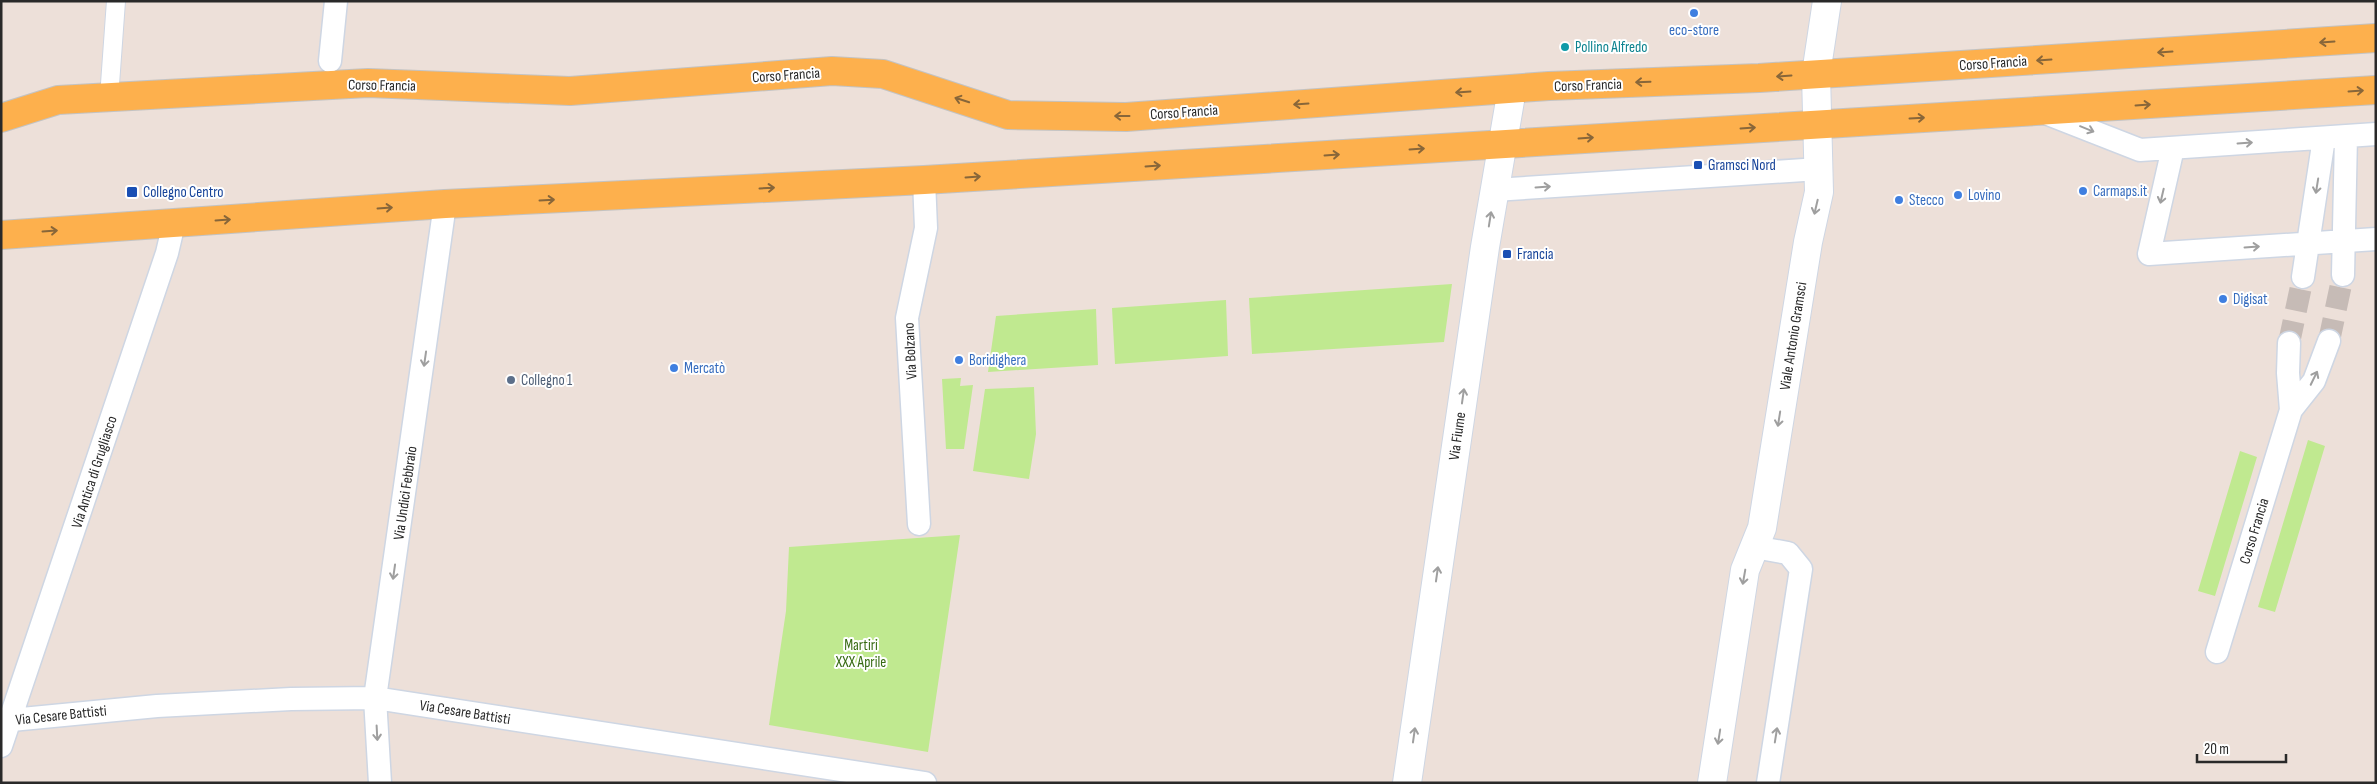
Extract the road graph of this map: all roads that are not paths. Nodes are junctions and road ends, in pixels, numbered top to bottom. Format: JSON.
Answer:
{"nodes":[{"id":1,"x":116,"y":1,"type":"edge"},
{"id":2,"x":336,"y":1,"type":"edge"},
{"id":3,"x":1828,"y":1,"type":"edge"},
{"id":4,"x":2376,"y":38,"type":"edge"},
{"id":5,"x":330,"y":60,"type":"dead end"},
{"id":6,"x":1816,"y":74,"type":"junction"},
{"id":7,"x":1512,"y":89,"type":"junction"},
{"id":8,"x":2376,"y":90,"type":"edge"},
{"id":9,"x":109,"y":98,"type":"junction"},
{"id":10,"x":2042,"y":112,"type":"junction"},
{"id":11,"x":1,"y":118,"type":"edge"},
{"id":12,"x":1818,"y":124,"type":"junction"},
{"id":13,"x":2376,"y":134,"type":"edge"},
{"id":14,"x":2346,"y":136,"type":"junction"},
{"id":15,"x":2324,"y":138,"type":"junction"},
{"id":16,"x":1502,"y":144,"type":"junction"},
{"id":17,"x":2173,"y":148,"type":"junction"},
{"id":18,"x":1820,"y":169,"type":"junction"},
{"id":19,"x":924,"y":180,"type":"junction"},
{"id":20,"x":1494,"y":190,"type":"junction"},
{"id":21,"x":446,"y":204,"type":"junction"},
{"id":22,"x":174,"y":223,"type":"junction"},
{"id":23,"x":1,"y":235,"type":"edge"},
{"id":24,"x":2376,"y":239,"type":"edge"},
{"id":25,"x":2344,"y":241,"type":"junction"},
{"id":26,"x":2308,"y":243,"type":"junction"},
{"id":27,"x":2343,"y":275,"type":"tunnel mouth"},
{"id":28,"x":2302,"y":277,"type":"tunnel mouth"},
{"id":29,"x":2329,"y":341,"type":"tunnel mouth"},
{"id":30,"x":2289,"y":343,"type":"tunnel mouth"},
{"id":31,"x":2291,"y":410,"type":"junction"},
{"id":32,"x":919,"y":524,"type":"dead end"},
{"id":33,"x":1754,"y":547,"type":"junction"},
{"id":34,"x":2217,"y":652,"type":"dead end"},
{"id":35,"x":375,"y":698,"type":"junction"},
{"id":36,"x":6,"y":721,"type":"edge"},
{"id":37,"x":1,"y":746,"type":"edge"},
{"id":38,"x":380,"y":783,"type":"edge"},
{"id":39,"x":925,"y":783,"type":"edge"},
{"id":40,"x":1407,"y":783,"type":"edge"},
{"id":41,"x":1712,"y":783,"type":"edge"},
{"id":42,"x":1768,"y":783,"type":"edge"}],
"edges":[{"from":1,"to":9,"type":"street"},
{"from":2,"to":5,"type":"street"},
{"from":3,"to":6,"type":"street","name":"Viale Antonio Gramsci"},
{"from":4,"to":6,"type":"main road","name":"Corso Francia","one_way":true},
{"from":6,"to":7,"type":"main road","name":"Corso Francia","one_way":true},
{"from":6,"to":12,"type":"street","name":"Viale Antonio Gramsci"},
{"from":7,"to":9,"type":"main road","name":"Corso Francia","one_way":true},
{"from":7,"to":16,"type":"street","name":"Via Fiume"},
{"from":10,"to":8,"type":"main road","one_way":true},
{"from":9,"to":11,"type":"main road","name":"Corso Francia"},
{"from":12,"to":10,"type":"main road","one_way":true},
{"from":10,"to":17,"type":"street","one_way":true},
{"from":16,"to":12,"type":"main road","one_way":true},
{"from":12,"to":18,"type":"street","name":"Viale Antonio Gramsci"},
{"from":13,"to":14,"type":"street"},
{"from":14,"to":15,"type":"street"},
{"from":14,"to":25,"type":"street"},
{"from":17,"to":15,"type":"street","one_way":true},
{"from":15,"to":26,"type":"street","one_way":true},
{"from":19,"to":16,"type":"main road","one_way":true},
{"from":16,"to":20,"type":"street","name":"Via Fiume"},
{"from":17,"to":26,"type":"street","one_way":true},
{"from":20,"to":18,"type":"street","one_way":true},
{"from":18,"to":33,"type":"street","name":"Viale Antonio Gramsci","one_way":true},
{"from":21,"to":19,"type":"main road","one_way":true},
{"from":19,"to":32,"type":"street","name":"Via Bolzano"},
{"from":40,"to":20,"type":"street","name":"Via Fiume","one_way":true},
{"from":22,"to":21,"type":"main road","one_way":true},
{"from":21,"to":35,"type":"street","name":"Via Undici Febbraio","one_way":true},
{"from":23,"to":22,"type":"main road","one_way":true},
{"from":22,"to":36,"type":"street","name":"Via Antica di Grugliasco"},
{"from":24,"to":25,"type":"street"},
{"from":25,"to":26,"type":"street"},
{"from":25,"to":27,"type":"street"},
{"from":26,"to":28,"type":"street"},
{"from":31,"to":29,"type":"street","name":"Corso Francia","one_way":true},
{"from":30,"to":31,"type":"street","name":"Corso Francia"},
{"from":31,"to":34,"type":"street","name":"Corso Francia"},
{"from":33,"to":41,"type":"street","name":"Viale Antonio Gramsci","one_way":true},
{"from":42,"to":33,"type":"street","one_way":true},
{"from":35,"to":36,"type":"street","name":"Via Cesare Battisti"},
{"from":35,"to":38,"type":"street","name":"Via Undici Febbraio","one_way":true},
{"from":35,"to":39,"type":"street","name":"Via Cesare Battisti"},
{"from":36,"to":37,"type":"street"}]}
